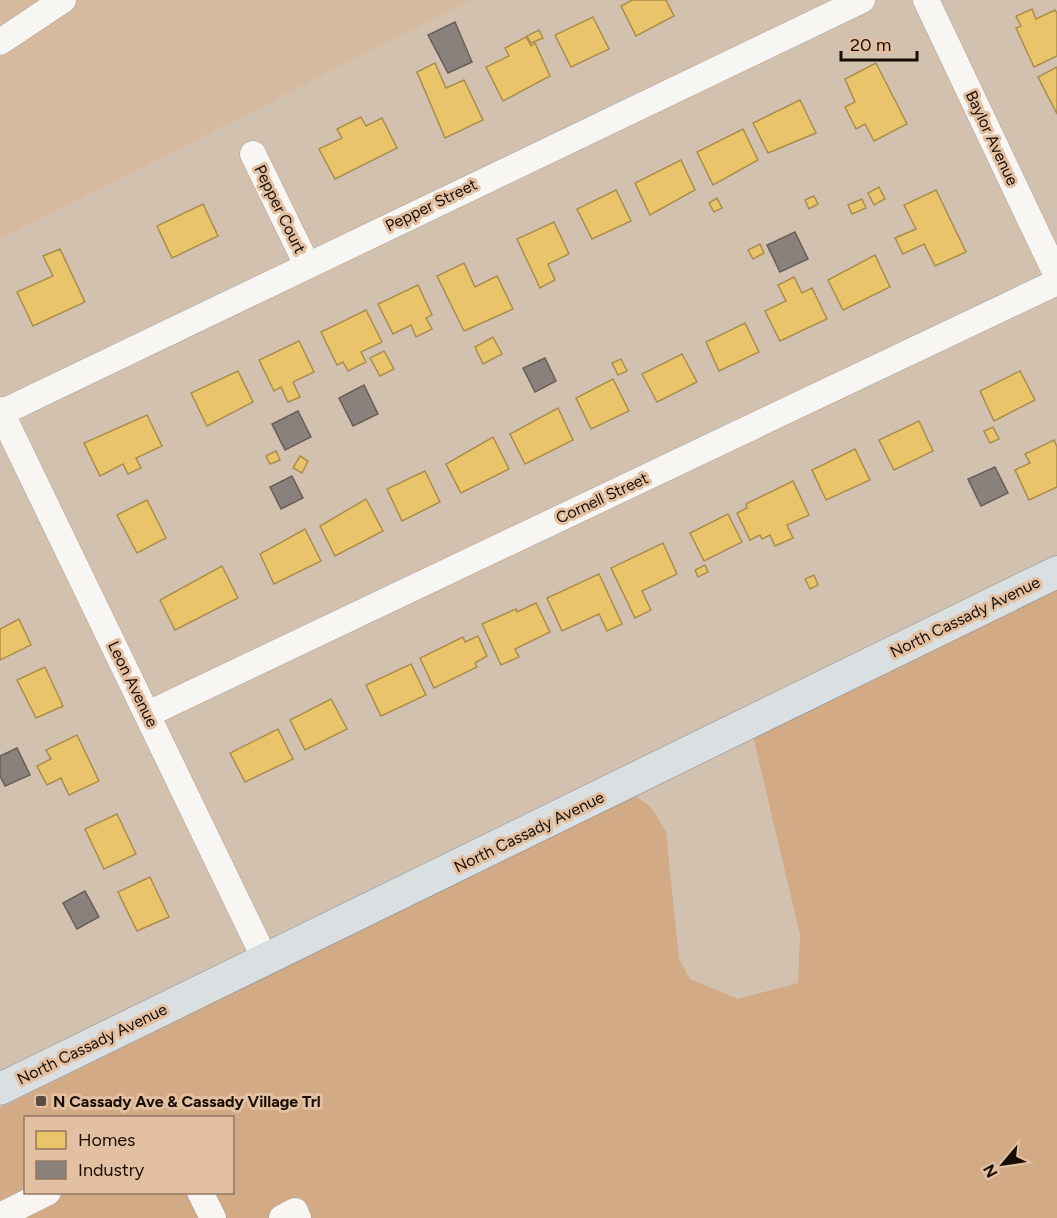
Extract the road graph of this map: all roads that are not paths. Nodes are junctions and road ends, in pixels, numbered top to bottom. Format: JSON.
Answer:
{"nodes":[{"id":1,"x":63,"y":0,"type":"edge"},
{"id":2,"x":862,"y":0,"type":"edge"},
{"id":3,"x":926,"y":0,"type":"edge"},
{"id":4,"x":0,"y":42,"type":"edge"},
{"id":5,"x":253,"y":154,"type":"dead end"},
{"id":6,"x":308,"y":265,"type":"junction"},
{"id":7,"x":1057,"y":276,"type":"edge"},
{"id":8,"x":1057,"y":282,"type":"edge"},
{"id":9,"x":1,"y":412,"type":"edge"},
{"id":10,"x":1057,"y":572,"type":"edge"},
{"id":11,"x":148,"y":714,"type":"junction"},
{"id":12,"x":265,"y":959,"type":"junction"},
{"id":13,"x":0,"y":1089,"type":"edge"},
{"id":14,"x":44,"y":1194,"type":"edge"},
{"id":15,"x":201,"y":1194,"type":"edge"},
{"id":16,"x":0,"y":1216,"type":"edge"},
{"id":17,"x":213,"y":1218,"type":"edge"},
{"id":18,"x":282,"y":1218,"type":"edge"},
{"id":19,"x":298,"y":1218,"type":"edge"}],
"edges":[{"from":1,"to":4,"type":"street"},
{"from":2,"to":6,"type":"street","name":"Pepper Street"},
{"from":3,"to":7,"type":"street","name":"Baylor Avenue"},
{"from":5,"to":6,"type":"street","name":"Pepper Court"},
{"from":6,"to":9,"type":"street","name":"Pepper Street"},
{"from":8,"to":11,"type":"street","name":"Cornell Street"},
{"from":9,"to":11,"type":"street","name":"Leon Avenue"},
{"from":10,"to":12,"type":"main road","name":"North Cassady Avenue"},
{"from":11,"to":12,"type":"street","name":"Leon Avenue"},
{"from":12,"to":13,"type":"main road","name":"North Cassady Avenue"},
{"from":14,"to":16,"type":"street"},
{"from":15,"to":17,"type":"street"},
{"from":18,"to":19,"type":"street"}]}
